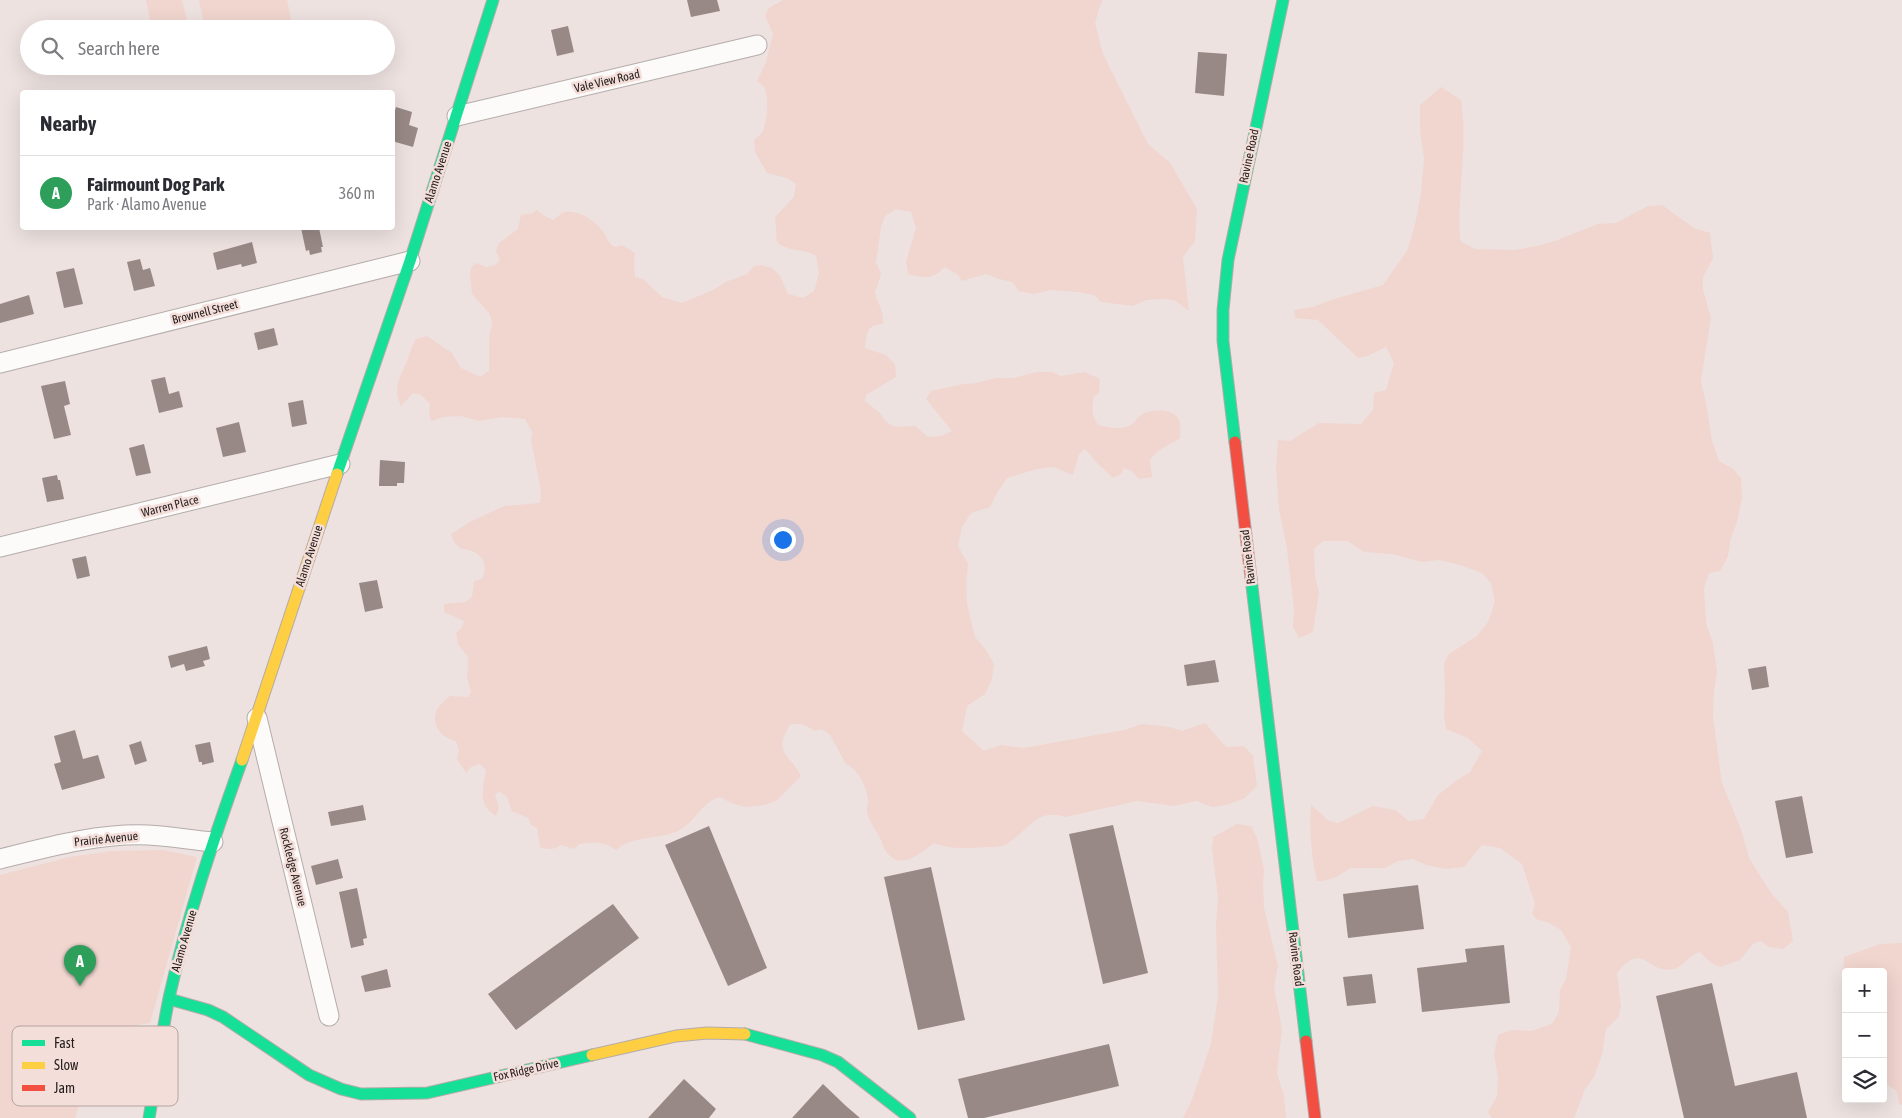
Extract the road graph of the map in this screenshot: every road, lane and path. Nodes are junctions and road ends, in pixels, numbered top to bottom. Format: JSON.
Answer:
{"nodes":[{"id":1,"x":494,"y":0,"type":"edge"},
{"id":2,"x":1283,"y":0,"type":"edge"},
{"id":3,"x":757,"y":45,"type":"dead end"},
{"id":4,"x":456,"y":116,"type":"junction"},
{"id":5,"x":410,"y":261,"type":"junction"},
{"id":6,"x":0,"y":363,"type":"edge"},
{"id":7,"x":340,"y":464,"type":"junction"},
{"id":8,"x":0,"y":547,"type":"edge"},
{"id":9,"x":257,"y":718,"type":"junction"},
{"id":10,"x":213,"y":842,"type":"junction"},
{"id":11,"x":0,"y":859,"type":"edge"},
{"id":12,"x":169,"y":999,"type":"junction"},
{"id":13,"x":329,"y":1016,"type":"dead end"},
{"id":14,"x":164,"y":1026,"type":"edge"},
{"id":15,"x":910,"y":1118,"type":"edge"},
{"id":16,"x":1315,"y":1118,"type":"edge"}],
"edges":[{"from":1,"to":4,"type":"street","name":"Alamo Avenue"},
{"from":2,"to":16,"type":"street","name":"Ravine Road"},
{"from":3,"to":4,"type":"street","name":"Vale View Road"},
{"from":4,"to":5,"type":"street","name":"Alamo Avenue"},
{"from":5,"to":6,"type":"street","name":"Brownell Street"},
{"from":5,"to":7,"type":"street","name":"Alamo Avenue"},
{"from":7,"to":8,"type":"street","name":"Warren Place"},
{"from":7,"to":9,"type":"street","name":"Alamo Avenue"},
{"from":9,"to":10,"type":"street","name":"Alamo Avenue"},
{"from":9,"to":13,"type":"street","name":"Rockledge Avenue"},
{"from":10,"to":11,"type":"street","name":"Prairie Avenue"},
{"from":10,"to":12,"type":"street","name":"Alamo Avenue"},
{"from":12,"to":14,"type":"street","name":"Alamo Avenue"},
{"from":12,"to":15,"type":"street","name":"Fox Ridge Drive"}]}
